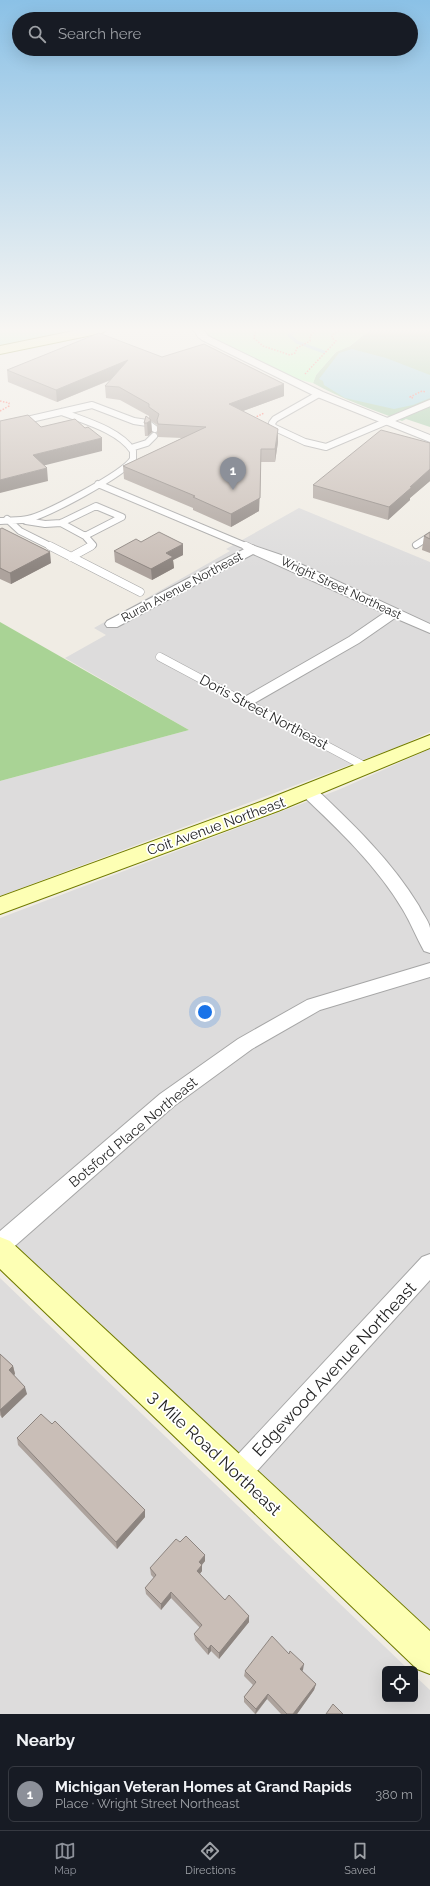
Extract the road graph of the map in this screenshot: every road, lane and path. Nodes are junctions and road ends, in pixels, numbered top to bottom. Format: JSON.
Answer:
{"nodes":[{"id":1,"x":4,"y":409,"type":"joint"},
{"id":2,"x":79,"y":409,"type":"edge"},
{"id":3,"x":104,"y":409,"type":"edge"},
{"id":4,"x":293,"y":409,"type":"edge"},
{"id":5,"x":355,"y":409,"type":"edge"},
{"id":6,"x":416,"y":409,"type":"edge"},
{"id":7,"x":0,"y":411,"type":"edge"},
{"id":8,"x":62,"y":412,"type":"junction"},
{"id":9,"x":258,"y":417,"type":"edge"},
{"id":10,"x":251,"y":418,"type":"edge"},
{"id":11,"x":27,"y":420,"type":"junction"},
{"id":12,"x":387,"y":422,"type":"junction"},
{"id":13,"x":0,"y":426,"type":"edge"},
{"id":14,"x":155,"y":429,"type":"dead end"},
{"id":15,"x":154,"y":436,"type":"dead end"},
{"id":16,"x":430,"y":439,"type":"edge"},
{"id":17,"x":131,"y":448,"type":"junction"},
{"id":18,"x":98,"y":484,"type":"junction"},
{"id":19,"x":4,"y":520,"type":"edge"},
{"id":20,"x":21,"y":520,"type":"junction"},
{"id":21,"x":61,"y":523,"type":"junction"},
{"id":22,"x":85,"y":536,"type":"junction"},
{"id":23,"x":430,"y":536,"type":"edge"},
{"id":24,"x":416,"y":545,"type":"dead end"},
{"id":25,"x":252,"y":549,"type":"junction"},
{"id":26,"x":71,"y":557,"type":"junction"},
{"id":27,"x":140,"y":592,"type":"dead end"},
{"id":28,"x":393,"y":613,"type":"junction"},
{"id":29,"x":112,"y":624,"type":"dead end"},
{"id":30,"x":430,"y":629,"type":"edge"},
{"id":31,"x":160,"y":657,"type":"dead end"},
{"id":32,"x":246,"y":702,"type":"junction"},
{"id":33,"x":430,"y":741,"type":"edge"},
{"id":34,"x":368,"y":768,"type":"junction"},
{"id":35,"x":308,"y":791,"type":"junction"},
{"id":36,"x":0,"y":906,"type":"edge"},
{"id":37,"x":430,"y":946,"type":"edge"},
{"id":38,"x":430,"y":970,"type":"edge"},
{"id":39,"x":0,"y":1245,"type":"edge"},
{"id":40,"x":0,"y":1250,"type":"edge"},
{"id":41,"x":430,"y":1264,"type":"edge"},
{"id":42,"x":237,"y":1474,"type":"junction"},
{"id":43,"x":430,"y":1656,"type":"edge"}],
"edges":[{"from":1,"to":7,"type":"path"},
{"from":1,"to":11,"type":"path"},
{"from":2,"to":8,"type":"lane"},
{"from":3,"to":14,"type":"lane"},
{"from":4,"to":12,"type":"lane"},
{"from":5,"to":12,"type":"street"},
{"from":6,"to":12,"type":"lane"},
{"from":8,"to":11,"type":"lane"},
{"from":8,"to":17,"type":"lane"},
{"from":9,"to":10,"type":"path"},
{"from":11,"to":13,"type":"lane"},
{"from":12,"to":16,"type":"street"},
{"from":15,"to":17,"type":"lane"},
{"from":17,"to":18,"type":"lane"},
{"from":18,"to":20,"type":"lane"},
{"from":18,"to":25,"type":"lane"},
{"from":19,"to":20,"type":"lane"},
{"from":19,"to":26,"type":"lane"},
{"from":20,"to":21,"type":"lane"},
{"from":21,"to":22,"type":"lane"},
{"from":21,"to":22,"type":"lane"},
{"from":22,"to":26,"type":"lane"},
{"from":23,"to":24,"type":"lane"},
{"from":25,"to":28,"type":"street","name":"Wright Street Northeast"},
{"from":25,"to":29,"type":"street","name":"Rurah Avenue Northeast"},
{"from":26,"to":27,"type":"lane"},
{"from":28,"to":30,"type":"street","name":"Wright Street Northeast"},
{"from":28,"to":32,"type":"street"},
{"from":31,"to":32,"type":"lane","name":"Doris Street Northeast"},
{"from":32,"to":34,"type":"lane","name":"Doris Street Northeast"},
{"from":33,"to":34,"type":"main road","name":"Coit Avenue Northeast"},
{"from":34,"to":35,"type":"main road","name":"Coit Avenue Northeast"},
{"from":35,"to":36,"type":"main road","name":"Coit Avenue Northeast"},
{"from":35,"to":37,"type":"street"},
{"from":38,"to":39,"type":"street","name":"Botsford Place Northeast"},
{"from":40,"to":42,"type":"main road","name":"3 Mile Road Northeast"},
{"from":41,"to":42,"type":"street","name":"Edgewood Avenue Northeast"},
{"from":42,"to":43,"type":"main road","name":"3 Mile Road Northeast"}]}
